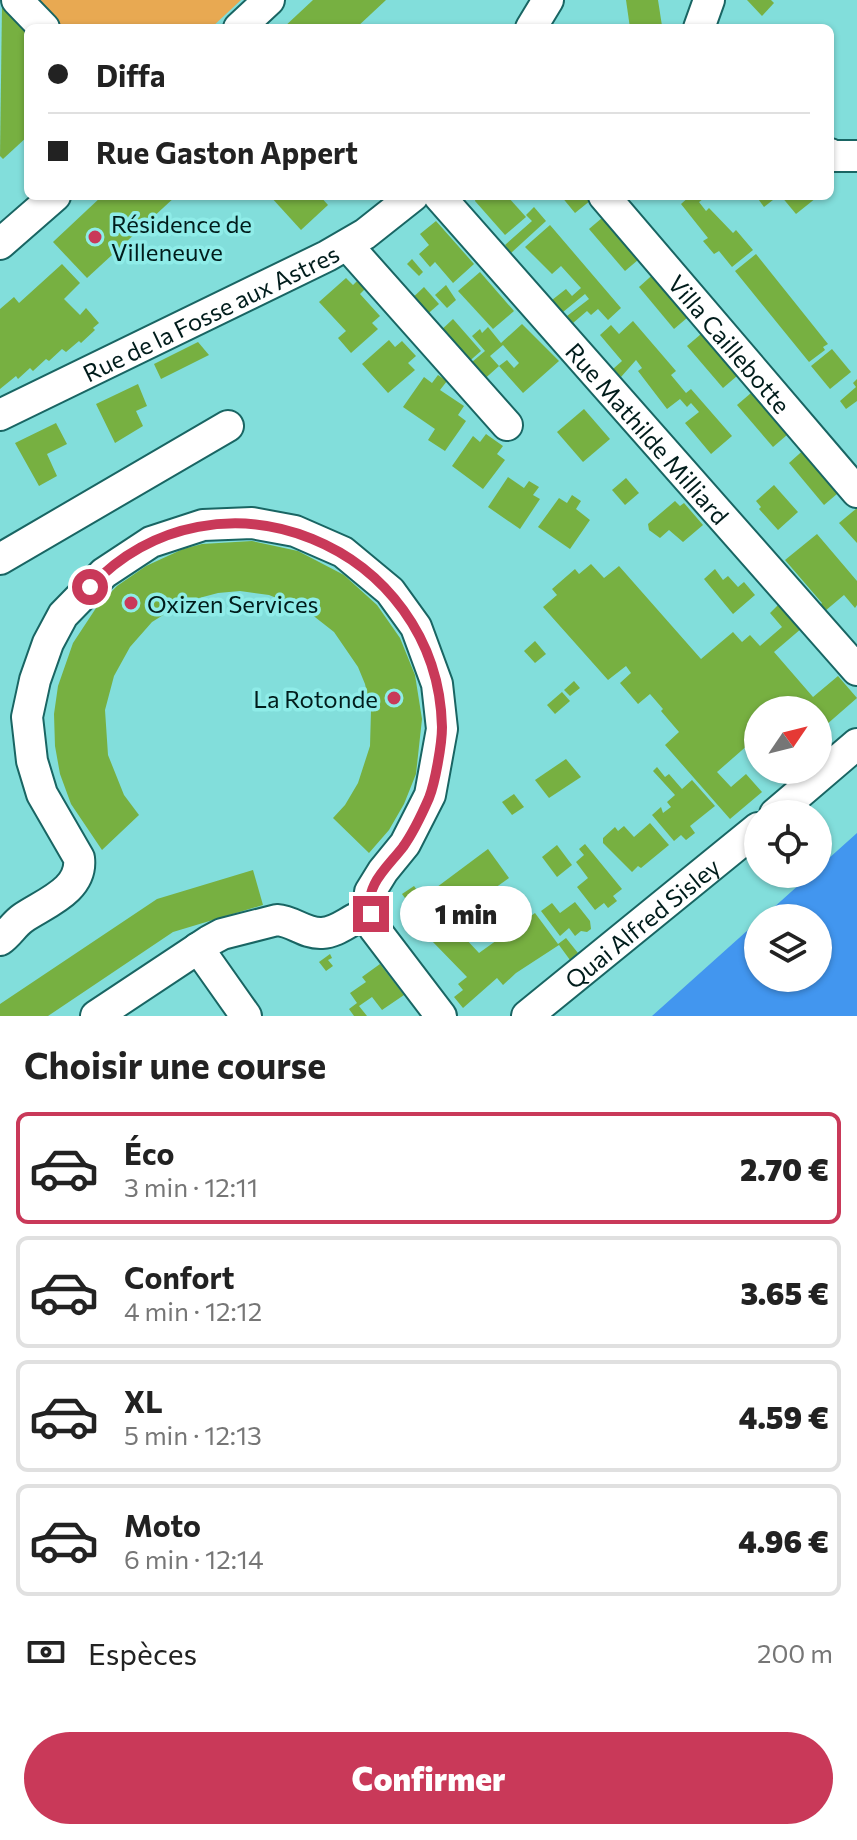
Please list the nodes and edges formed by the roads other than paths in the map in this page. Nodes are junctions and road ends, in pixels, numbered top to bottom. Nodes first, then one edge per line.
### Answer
1 (17, 0) edge
2 (269, 0) edge
3 (548, 0) edge
4 (709, 0) edge
5 (40, 24) edge
6 (243, 24) edge
7 (533, 24) edge
8 (700, 24) edge
9 (834, 156) edge
10 (857, 156) edge
11 (50, 200) edge
12 (408, 200) edge
13 (443, 200) edge
14 (607, 200) edge
15 (622, 200) edge
16 (0, 244) edge
17 (347, 245) junction
18 (0, 415) edge
19 (507, 425) dead end
20 (228, 426) dead end
21 (857, 472) edge
22 (857, 492) edge
23 (0, 559) edge
24 (857, 670) edge
25 (857, 744) edge
26 (791, 800) edge
27 (744, 839) edge
28 (371, 914) junction
29 (0, 940) edge
30 (198, 948) junction
31 (96, 1016) edge
32 (246, 1016) edge
33 (441, 1016) edge
34 (527, 1016) edge

1 - 5 street
2 - 6 street
3 - 7 street
4 - 8 street
9 - 10 street
11 - 16 street
12 - 17 street, Rue de la Fosse aux Astres
13 - 24 street, Rue Mathilde Milliard
14 - 22 street, Villa Caillebotte
15 - 21 street
17 - 18 street, Rue de la Fosse aux Astres
17 - 19 street
20 - 23 street
25 - 26 street
27 - 34 street, Quai Alfred Sisley
28 - 29 street
28 - 30 street
28 - 33 street
30 - 31 street
30 - 32 street

